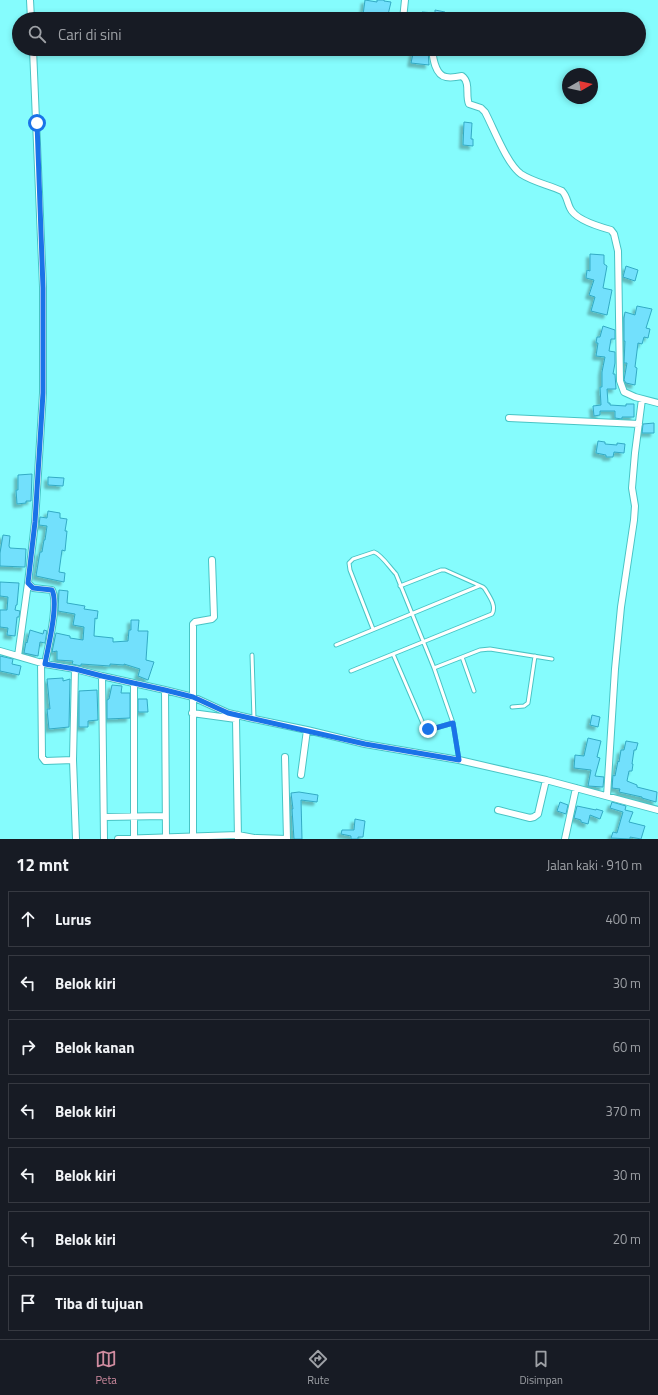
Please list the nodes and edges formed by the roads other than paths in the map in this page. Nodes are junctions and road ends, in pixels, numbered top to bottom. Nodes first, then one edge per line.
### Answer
1 (30, 0) edge
2 (405, 0) edge
3 (31, 12) edge
4 (404, 12) edge
5 (33, 56) edge
6 (434, 56) edge
7 (642, 399) junction
8 (658, 403) edge
9 (509, 418) dead end
10 (639, 424) junction
11 (212, 560) dead end
12 (28, 583) junction
13 (400, 586) junction
14 (480, 586) junction
15 (412, 613) junction
16 (373, 629) junction
17 (423, 642) junction
18 (336, 645) dead end
19 (0, 650) edge
20 (393, 654) junction
21 (252, 655) dead end
22 (18, 656) junction
23 (535, 656) junction
24 (462, 657) junction
25 (552, 659) dead end
26 (43, 663) junction
27 (434, 668) junction
28 (75, 669) junction
29 (351, 671) dead end
30 (102, 676) junction
31 (134, 683) junction
32 (165, 690) junction
33 (474, 691) dead end
34 (193, 697) junction
35 (512, 707) dead end
36 (192, 713) junction
37 (237, 717) junction
38 (254, 719) junction
39 (453, 723) junction
40 (307, 730) junction
41 (285, 757) dead end
42 (73, 760) junction
43 (459, 760) junction
44 (301, 775) dead end
45 (546, 780) junction
46 (576, 788) junction
47 (607, 796) junction
48 (498, 810) dead end
49 (658, 810) edge
50 (134, 816) junction
51 (165, 816) junction
52 (104, 817) junction
53 (193, 837) junction
54 (238, 837) edge
55 (134, 838) junction
56 (166, 838) junction
57 (76, 839) edge
58 (104, 839) edge
59 (118, 839) edge
60 (258, 839) edge
61 (287, 839) edge
62 (565, 839) edge

1 - 3 street
2 - 4 street
5 - 12 street
6 - 7 street
7 - 8 street
7 - 10 street
9 - 10 street
10 - 47 street
11 - 34 street
12 - 22 street
12 - 26 street
13 - 14 lane
13 - 15 lane
13 - 16 lane
14 - 15 lane
14 - 17 lane
15 - 16 lane
15 - 17 lane
16 - 18 lane
17 - 20 lane
17 - 27 lane
19 - 22 street
20 - 29 lane
20 - 39 lane
21 - 38 lane
22 - 26 street
23 - 24 lane
23 - 25 lane
23 - 35 lane
24 - 27 lane
24 - 33 lane
26 - 28 street
26 - 42 street
27 - 39 lane
28 - 30 street
28 - 42 street
30 - 31 street
30 - 52 street
31 - 32 street
31 - 50 street
32 - 34 street
32 - 51 street
34 - 36 street
34 - 37 street
36 - 37 street
36 - 53 street
37 - 38 street
37 - 54 street
38 - 40 street
39 - 43 lane
40 - 43 street
40 - 44 street
41 - 61 street
42 - 57 street
43 - 45 street
45 - 46 street
45 - 48 street
46 - 47 street
46 - 62 street
47 - 49 street
50 - 51 street
50 - 52 street
50 - 55 street
51 - 56 street
52 - 58 street
53 - 54 street
53 - 56 street
54 - 60 street
55 - 56 street
55 - 59 street
60 - 61 street

